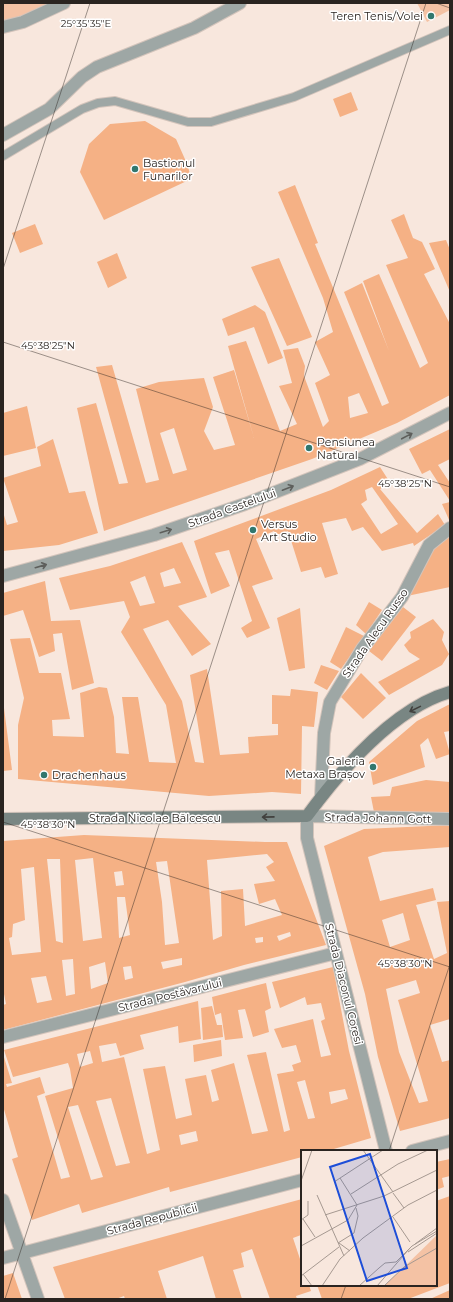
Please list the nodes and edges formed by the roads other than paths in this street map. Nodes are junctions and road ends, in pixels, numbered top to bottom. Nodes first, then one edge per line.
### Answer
1 (64, 3) edge
2 (240, 3) edge
3 (3, 27) edge
4 (450, 30) edge
5 (3, 135) edge
6 (3, 156) edge
7 (450, 413) edge
8 (450, 528) edge
9 (3, 576) edge
10 (450, 692) edge
11 (321, 797) junction
12 (307, 816) junction
13 (3, 819) edge
14 (450, 819) edge
15 (336, 953) junction
16 (3, 1037) edge
17 (450, 1141) edge
18 (386, 1150) edge
19 (416, 1150) edge
20 (301, 1180) edge
21 (3, 1200) edge
22 (21, 1253) junction
23 (3, 1258) edge
24 (38, 1299) edge

1 - 3 street
2 - 5 street
4 - 6 lane
9 -> 7 street, Strada Castelului
8 - 11 street, Strada Alecu Russo
10 -> 11 street
11 - 12 street
12 -> 13 street, Strada Nicolae Bălcescu
12 - 14 street, Strada Johann Gott
12 - 15 street, Strada Diaconul Coresi
15 - 16 street, Strada Postăvarului
15 - 18 street, Strada Diaconul Coresi
17 - 19 street
20 - 22 street, Strada Republicii
21 - 22 street
22 - 23 street, Strada Republicii
22 - 24 street

